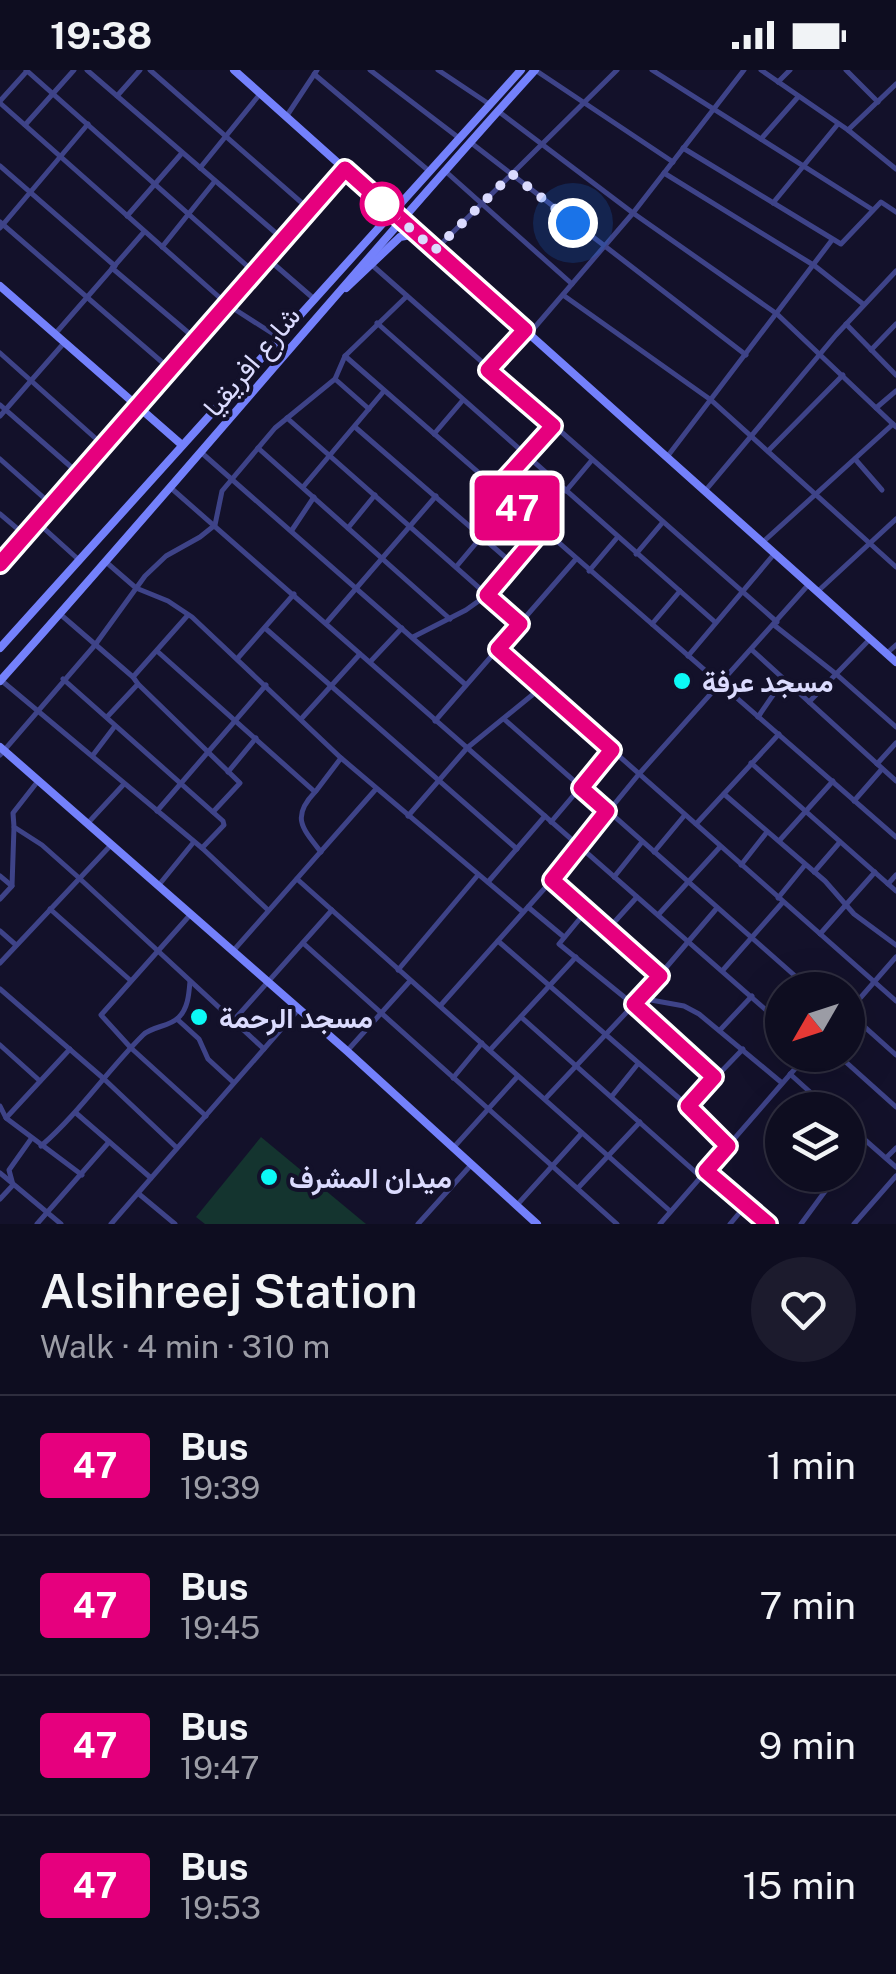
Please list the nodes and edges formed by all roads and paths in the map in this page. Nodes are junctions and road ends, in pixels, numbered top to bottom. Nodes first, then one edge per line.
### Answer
1 (27, 70) edge
2 (74, 70) edge
3 (87, 70) edge
4 (140, 70) edge
5 (150, 70) edge
6 (234, 70) edge
7 (370, 70) edge
8 (438, 70) edge
9 (535, 70) edge
10 (617, 70) edge
11 (652, 70) edge
12 (744, 70) edge
13 (761, 70) edge
14 (790, 70) edge
15 (846, 70) edge
16 (316, 72) edge
17 (515, 72) edge
18 (245, 74) edge
19 (778, 82) junction
20 (896, 84) edge
21 (53, 93) junction
22 (260, 94) junction
23 (118, 96) junction
24 (798, 97) junction
25 (0, 102) edge
26 (585, 102) junction
27 (878, 102) junction
28 (490, 104) junction
29 (714, 110) junction
30 (498, 111) junction
31 (286, 117) junction
32 (88, 124) junction
33 (838, 124) junction
34 (25, 125) junction
35 (848, 130) junction
36 (226, 136) junction
37 (459, 138) junction
38 (761, 138) junction
39 (470, 142) junction
40 (542, 144) junction
41 (684, 148) junction
42 (182, 153) junction
43 (60, 156) junction
44 (673, 162) junction
45 (803, 165) junction
46 (0, 166) edge
47 (200, 168) junction
48 (345, 169) junction
49 (896, 169) edge
50 (444, 170) junction
51 (429, 171) junction
52 (664, 173) junction
53 (512, 174) junction
54 (216, 182) junction
55 (156, 184) junction
56 (30, 192) junction
57 (773, 203) junction
58 (480, 204) junction
59 (310, 210) junction
60 (873, 210) junction
61 (391, 212) junction
62 (896, 212) edge
63 (633, 213) junction
64 (190, 214) junction
65 (127, 216) junction
66 (399, 220) junction
67 (1, 225) edge
68 (144, 232) junction
69 (416, 234) junction
70 (284, 240) junction
71 (832, 240) junction
72 (162, 247) junction
73 (604, 247) junction
74 (435, 250) junction
75 (268, 259) junction
76 (372, 265) junction
77 (815, 266) junction
78 (113, 267) junction
79 (896, 271) edge
80 (255, 272) junction
81 (572, 284) junction
82 (0, 286) edge
83 (338, 292) junction
84 (563, 295) junction
85 (407, 296) junction
86 (87, 297) junction
87 (313, 298) junction
88 (228, 304) junction
89 (863, 304) junction
90 (777, 314) junction
91 (377, 323) junction
92 (846, 324) junction
93 (896, 324) edge
94 (527, 332) junction
95 (55, 334) junction
96 (278, 337) junction
97 (196, 340) junction
98 (64, 342) junction
99 (871, 350) junction
100 (0, 353) edge
101 (821, 353) junction
102 (746, 355) junction
103 (345, 356) junction
104 (170, 369) junction
105 (488, 370) junction
106 (896, 374) edge
107 (842, 376) junction
108 (335, 379) junction
109 (31, 381) junction
110 (384, 391) junction
111 (896, 391) edge
112 (463, 400) junction
113 (711, 400) junction
114 (137, 406) junction
115 (3, 408) edge
116 (876, 408) junction
117 (369, 409) junction
118 (0, 416) edge
119 (287, 418) junction
120 (553, 426) junction
121 (895, 426) edge
122 (355, 427) junction
123 (434, 434) junction
124 (750, 436) junction
125 (103, 445) junction
126 (182, 445) junction
127 (258, 448) junction
128 (768, 451) junction
129 (203, 454) junction
130 (331, 456) junction
131 (526, 456) junction
132 (666, 458) junction
133 (0, 459) edge
134 (854, 459) junction
135 (592, 460) junction
136 (78, 473) junction
137 (233, 478) junction
138 (303, 487) junction
139 (171, 488) junction
140 (496, 489) junction
141 (882, 490) dead end
142 (566, 491) junction
143 (705, 491) junction
144 (815, 494) junction
145 (375, 496) junction
146 (436, 496) junction
147 (314, 497) junction
148 (52, 504) junction
149 (0, 514) edge
150 (896, 519) edge
151 (664, 522) junction
152 (38, 523) junction
153 (215, 525) junction
154 (410, 526) junction
155 (348, 528) junction
156 (292, 530) junction
157 (542, 530) junction
158 (26, 536) junction
159 (482, 536) junction
160 (617, 538) junction
161 (763, 542) junction
162 (869, 543) junction
163 (775, 553) junction
164 (636, 554) junction
165 (383, 558) junction
166 (576, 559) junction
167 (78, 561) junction
168 (106, 562) junction
169 (0, 564) edge
170 (513, 564) junction
171 (456, 567) junction
172 (896, 567) edge
173 (589, 571) junction
174 (93, 577) junction
175 (809, 584) junction
176 (357, 587) junction
177 (136, 588) junction
178 (742, 590) junction
179 (680, 591) junction
180 (817, 592) junction
181 (50, 593) junction
182 (294, 594) junction
183 (487, 595) junction
184 (62, 612) junction
185 (188, 614) junction
186 (450, 619) junction
187 (327, 622) junction
188 (716, 622) junction
189 (775, 623) junction
190 (520, 624) junction
191 (652, 624) junction
192 (265, 628) junction
193 (402, 628) junction
194 (413, 637) junction
195 (870, 640) junction
196 (95, 645) junction
197 (896, 645) edge
198 (0, 648) edge
199 (498, 649) junction
200 (752, 650) junction
201 (156, 651) junction
202 (360, 654) junction
203 (886, 654) junction
204 (688, 656) junction
205 (237, 659) junction
206 (370, 662) junction
207 (896, 662) edge
208 (836, 674) junction
209 (133, 677) junction
210 (63, 679) junction
211 (784, 679) junction
212 (0, 680) edge
213 (138, 684) junction
214 (266, 685) junction
215 (466, 685) junction
216 (720, 685) junction
217 (542, 686) junction
218 (331, 687) junction
219 (809, 702) junction
220 (37, 712) junction
221 (107, 717) junction
222 (758, 717) junction
223 (302, 718) junction
224 (504, 719) junction
225 (234, 720) junction
226 (434, 721) junction
227 (115, 726) junction
228 (896, 727) edge
229 (779, 734) junction
230 (256, 738) junction
231 (896, 743) edge
232 (467, 748) junction
233 (612, 750) junction
234 (1, 751) edge
235 (208, 754) junction
236 (93, 755) junction
237 (342, 758) junction
238 (752, 764) junction
239 (879, 766) junction
240 (228, 772) junction
241 (639, 774) junction
242 (438, 780) junction
243 (38, 781) junction
244 (833, 781) junction
245 (896, 781) edge
246 (124, 784) junction
247 (182, 784) junction
248 (377, 788) junction
249 (581, 788) junction
250 (315, 792) junction
251 (724, 794) junction
252 (854, 801) junction
253 (157, 811) junction
254 (607, 811) junction
255 (213, 812) junction
256 (806, 812) junction
257 (685, 815) junction
258 (408, 816) junction
259 (544, 816) junction
260 (552, 822) junction
261 (87, 824) junction
262 (696, 824) junction
263 (14, 827) junction
264 (768, 832) junction
265 (896, 838) edge
266 (779, 841) junction
267 (193, 842) junction
268 (642, 842) junction
269 (840, 842) junction
270 (111, 844) junction
271 (578, 846) junction
272 (720, 846) junction
273 (202, 848) junction
274 (517, 849) junction
275 (321, 852) junction
276 (654, 852) junction
277 (740, 865) junction
278 (805, 865) junction
279 (814, 872) junction
280 (874, 872) junction
281 (478, 875) junction
282 (896, 875) edge
283 (0, 876) edge
284 (78, 877) junction
285 (614, 877) junction
286 (297, 879) junction
287 (552, 880) junction
288 (488, 882) junction
289 (688, 882) junction
290 (888, 884) junction
291 (12, 886) junction
292 (158, 886) junction
293 (896, 891) edge
294 (638, 897) junction
295 (0, 899) edge
296 (781, 900) junction
297 (845, 906) junction
298 (718, 908) junction
299 (50, 909) junction
300 (268, 910) junction
301 (332, 910) junction
302 (526, 910) junction
303 (586, 910) junction
304 (190, 915) junction
305 (658, 915) junction
306 (608, 930) junction
307 (0, 931) edge
308 (820, 934) junction
309 (564, 937) junction
310 (753, 938) junction
311 (498, 941) junction
312 (690, 942) junction
313 (302, 943) junction
314 (896, 945) edge
315 (16, 946) junction
316 (158, 951) junction
317 (233, 951) junction
318 (896, 956) edge
319 (576, 957) junction
320 (0, 963) edge
321 (398, 970) junction
322 (723, 970) junction
323 (791, 972) edge
324 (660, 976) junction
325 (130, 980) junction
326 (410, 980) junction
327 (190, 981) junction
328 (267, 982) junction
329 (873, 982) junction
330 (549, 986) junction
331 (0, 989) edge
332 (865, 992) edge
333 (752, 996) junction
334 (640, 998) junction
335 (896, 1001) edge
336 (634, 1004) junction
337 (440, 1006) junction
338 (765, 1008) edge
339 (298, 1010) junction
340 (381, 1014) junction
341 (520, 1017) junction
342 (177, 1019) junction
343 (233, 1020) junction
344 (865, 1027) edge
345 (720, 1029) junction
346 (606, 1036) junction
347 (482, 1043) junction
348 (0, 1046) edge
349 (131, 1048) junction
350 (70, 1049) junction
351 (264, 1049) junction
352 (743, 1049) junction
353 (490, 1050) junction
354 (347, 1051) junction
355 (896, 1055) edge
356 (577, 1065) junction
357 (638, 1065) junction
358 (857, 1072) edge
359 (790, 1074) joint
360 (518, 1076) junction
361 (714, 1077) junction
362 (103, 1078) junction
363 (453, 1078) junction
364 (40, 1081) junction
365 (233, 1082) junction
366 (782, 1083) junction
367 (810, 1092) edge
368 (612, 1096) junction
369 (545, 1099) junction
370 (0, 1106) edge
371 (688, 1106) junction
372 (896, 1107) edge
373 (487, 1108) junction
374 (76, 1113) junction
375 (206, 1116) junction
376 (6, 1118) junction
377 (640, 1122) junction
378 (582, 1133) junction
379 (31, 1138) junction
380 (865, 1141) edge
381 (109, 1142) junction
382 (41, 1146) junction
383 (728, 1146) junction
384 (177, 1148) junction
385 (896, 1148) edge
386 (452, 1149) junction
387 (608, 1156) junction
388 (886, 1158) junction
389 (471, 1165) junction
390 (554, 1166) junction
391 (896, 1167) edge
392 (0, 1173) edge
393 (704, 1174) junction
394 (82, 1175) junction
395 (896, 1176) edge
396 (151, 1178) junction
397 (13, 1185) junction
398 (578, 1188) junction
399 (824, 1192) edge
400 (139, 1193) junction
401 (0, 1198) edge
402 (516, 1205) junction
403 (746, 1205) junction
404 (47, 1212) junction
405 (670, 1212) junction
406 (807, 1216) junction
407 (37, 1224) edge
408 (61, 1224) edge
409 (112, 1224) edge
410 (175, 1224) edge
411 (418, 1224) edge
412 (536, 1224) edge
413 (618, 1224) edge
414 (660, 1224) edge
415 (730, 1224) edge
416 (768, 1224) edge
417 (800, 1224) edge
418 (816, 1224) edge
419 (854, 1224) edge

1 - 21 street
1 - 25 street
2 - 21 street
3 - 23 street
4 - 23 street
5 - 36 street
6 - 18 street
7 - 37 street
8 - 28 street
9 - 26 street
9 - 30 street, شارع افريقيا
10 - 26 street
11 - 29 street
12 - 29 street
13 - 19 street
14 - 19 street
15 - 27 street
16 - 31 street
16 - 51 street
17 - 28 street, شارع افريقيا
18 - 22 street
19 - 24 street
20 - 27 street
21 - 32 street
21 - 34 street
22 - 31 street
22 - 36 street
23 - 42 street
24 - 33 street
24 - 38 street
25 - 34 street
26 - 40 street
26 - 44 street
27 - 35 street
28 - 37 street, شارع افريقيا
29 - 38 street
29 - 41 street
30 - 39 street, شارع افريقيا
30 - 40 street
31 - 48 street
32 - 43 street
32 - 55 street
33 - 35 street
33 - 45 street
34 - 43 street
35 - 49 street
36 - 47 street
36 - 59 street
37 - 51 street, شارع افريقيا
38 - 45 street
39 - 50 street, شارع افريقيا
39 - 53 street
40 - 53 street
40 - 63 street
41 - 44 street
41 - 57 street
42 - 47 street
42 - 55 street
43 - 56 street
43 - 65 street
44 - 52 street
45 - 57 street
45 - 60 street
46 - 56 street
47 - 54 street
48 - 59 street
48 - 61 street
50 - 58 street
50 - 66 street, شارع افريقيا
51 - 61 street, شارع افريقيا
52 - 63 street
52 - 77 street
53 - 58 street
53 - 73 street
54 - 64 street
54 - 70 street
55 - 64 street
55 - 65 street
56 - 67 street
56 - 78 street
57 - 71 street
58 - 74 street
58 - 81 street
59 - 70 street
60 - 62 street
60 - 71 street
61 - 66 street
61 - 87 street, شارع افريقيا
63 - 73 street
63 - 90 street
64 - 72 street
64 - 80 street
65 - 68 street
66 - 69 street
66 - 83 street, شارع افريقيا
67 - 86 street
68 - 72 street
68 - 78 street
69 - 74 street
69 - 76 street
70 - 75 street
71 - 77 street
72 - 88 street
73 - 81 street
73 - 102 street
74 - 94 street
75 - 80 street
75 - 87 street
76 - 83 street
76 - 85 street
77 - 89 street
77 - 90 street
78 - 86 street
78 - 97 street
79 - 89 street
80 - 88 street
81 - 84 street
82 - 95 street
83 - 129 street, شارع افريقيا
84 - 94 street
84 - 113 street
85 - 91 street
85 - 105 street
86 - 95 street
86 - 104 street
87 - 96 street, شارع افريقيا
88 - 96 street
88 - 97 street
89 - 92 street
90 - 101 street
90 - 102 street
91 - 103 street
91 - 112 street
92 - 99 street
92 - 101 street
93 - 99 street
94 - 105 street
94 - 132 street
95 - 98 street
96 - 126 street, شارع افريقيا
97 - 104 street
98 - 109 street
98 - 114 street
99 - 106 street
100 - 109 street
101 - 107 street
101 - 124 street
102 - 113 street
103 - 108 street
103 - 110 street
104 - 114 street
105 - 120 street
107 - 116 street
107 - 128 street
108 - 117 street
108 - 119 street
109 - 115 street
109 - 125 street
110 - 117 street
110 - 123 street
111 - 116 street
112 - 123 street
112 - 131 street
113 - 124 street
113 - 132 street
114 - 125 street
114 - 126 street
115 - 118 street
115 - 136 street
116 - 121 street
117 - 122 street
119 - 127 street
119 - 130 street
120 - 131 street
120 - 135 street
121 - 134 street
122 - 130 street
122 - 146 street
123 - 140 street
124 - 128 street
124 - 143 street
125 - 136 street
126 - 167 street, شارع افريقيا
127 - 137 street
127 - 138 street
128 - 144 street
129 - 137 street
129 - 139 street, شارع افريقيا
130 - 138 street
130 - 145 street
131 - 140 street
131 - 142 street
132 - 143 street
133 - 148 street
134 - 141 street
134 - 144 street
135 - 142 street
135 - 151 street
136 - 148 street
137 - 153 street
137 - 156 street
138 - 147 street
139 - 153 street
139 - 168 street, شارع افريقيا
140 - 157 street
142 - 160 street
143 - 161 street
144 - 161 street
144 - 162 street
145 - 154 street
145 - 155 street
146 - 154 street
146 - 159 street
147 - 155 street
147 - 156 street
148 - 152 street
149 - 158 street
150 - 162 street
151 - 164 street
151 - 178 street
152 - 158 street
152 - 167 street
153 - 177 street
153 - 182 street
154 - 165 street
154 - 171 street
155 - 165 street
156 - 176 street
157 - 166 street
157 - 170 street
158 - 169 street
159 - 170 street
159 - 171 street
160 - 164 street
160 - 173 street
161 - 163 street
162 - 172 street
162 - 180 street
163 - 175 street
163 - 178 street
164 - 179 street
165 - 176 street
165 - 186 street
166 - 173 street
166 - 190 street
167 - 174 street
167 - 181 street, شارع افريقيا
168 - 174 street, شارع افريقيا
168 - 177 street
170 - 183 street
171 - 183 street
173 - 191 street
174 - 184 street, شارع افريقيا
175 - 180 street
175 - 189 street
176 - 187 street
176 - 193 street
177 - 185 street
177 - 196 street
178 - 188 street
178 - 189 street
179 - 188 street
179 - 191 street
180 - 195 street
181 - 184 street
181 - 198 street, شارع افريقيا
182 - 187 street
182 - 192 street
183 - 186 street
183 - 190 street
184 - 196 street
184 - 212 street, شارع افريقيا
185 - 201 street
185 - 205 street
186 - 194 street
187 - 202 street
188 - 204 street
189 - 200 street
189 - 208 street
190 - 199 street
191 - 204 street
192 - 205 street
192 - 218 street
193 - 194 street
193 - 206 street
194 - 215 street
195 - 203 street
195 - 208 street
196 - 209 street
196 - 210 street
197 - 203 street
199 - 215 street
199 - 217 street
200 - 211 street
200 - 216 street
201 - 209 street
201 - 225 street
202 - 206 street
202 - 218 street
203 - 207 street
204 - 216 street
205 - 214 street
206 - 226 street
208 - 219 street
208 - 228 street
209 - 213 street
210 - 220 street
210 - 221 street
211 - 219 street
211 - 222 street
212 - 220 street
213 - 221 street
213 - 235 street
214 - 223 street
214 - 225 street
215 - 226 street
216 - 222 street
216 - 241 street
217 - 224 street
217 - 233 street
218 - 223 street
218 - 242 street
219 - 239 street
220 - 234 street
220 - 236 street
221 - 227 street
222 - 229 street
223 - 237 street
224 - 232 street
224 - 249 street
225 - 230 street
225 - 235 street
226 - 232 street
227 - 236 street
227 - 247 street
229 - 238 street
229 - 244 street
230 - 240 street
230 - 250 street
231 - 239 street
232 - 242 street
232 - 259 street
233 - 241 street
233 - 249 street
234 - 243 street
235 - 240 street
235 - 247 street
236 - 246 street
237 - 248 street
237 - 250 street
238 - 251 street
238 - 256 street
239 - 245 street
239 - 252 street
240 - 255 street
241 - 254 street
241 - 257 street
242 - 258 street
242 - 274 street
243 - 261 street
243 - 263 street
244 - 252 street
244 - 256 street
246 - 253 street
246 - 261 street
247 - 253 street
247 - 255 street
248 - 258 street
248 - 275 street
249 - 254 street
249 - 260 street
250 - 275 street
251 - 262 street
251 - 264 street
252 - 265 street
253 - 267 street
254 - 268 street
254 - 271 street
255 - 273 street
256 - 266 street
256 - 269 street
257 - 262 street
257 - 276 street
258 - 281 street
259 - 260 street
259 - 274 street
260 - 271 street
261 - 270 street
262 - 272 street
263 - 284 street
263 - 291 street
264 - 266 street
264 - 277 street
266 - 278 street
267 - 273 street
267 - 292 street
268 - 276 street
268 - 285 street
269 - 279 street
269 - 280 street
270 - 284 street
270 - 292 street
271 - 285 street
271 - 287 street
272 - 277 street
272 - 289 street
273 - 300 street
274 - 288 street
275 - 286 street
276 - 289 street
277 - 296 street
278 - 279 street
278 - 296 street
279 - 297 street
280 - 290 street
280 - 297 street
281 - 288 street
281 - 321 street
282 - 290 street
283 - 291 street
284 - 299 street
284 - 316 street
285 - 294 street
286 - 300 street
286 - 301 street
287 - 302 street
287 - 303 street
288 - 302 street
289 - 298 street
289 - 305 street
290 - 293 street
291 - 295 street
292 - 304 street
294 - 305 street
294 - 306 street
296 - 308 street
296 - 310 street
297 - 308 street
297 - 314 street
298 - 310 street
298 - 312 street
299 - 315 street
299 - 325 street
300 - 317 street
301 - 313 street
301 - 321 street
302 - 309 street
302 - 311 street
303 - 306 street
303 - 309 street
304 - 316 street
304 - 317 street
305 - 312 street
306 - 324 street
307 - 315 street
308 - 329 street
309 - 319 street
310 - 322 street
310 - 323 street
311 - 330 street
311 - 337 street
312 - 322 street
312 - 324 street
313 - 328 street
313 - 340 street
315 - 320 street
316 - 325 street
316 - 327 street
317 - 328 street
318 - 329 street
319 - 330 street
319 - 336 street
321 - 326 street
322 - 333 street
324 - 334 street
325 - 349 street
326 - 337 street
326 - 340 street
327 - 342 street
327 - 343 street
328 - 339 street
328 - 343 street
329 - 332 street
329 - 335 street
330 - 341 street
330 - 346 street
331 - 350 street
333 - 338 street
333 - 345 street
334 - 336 street
334 - 345 street
336 - 346 street
336 - 361 street
337 - 347 street
339 - 351 street
339 - 354 street
340 - 354 street
340 - 363 street
341 - 353 street
341 - 356 street
342 - 349 street
342 - 365 street
343 - 351 street
344 - 355 street
345 - 352 street
346 - 356 street
346 - 357 street
347 - 353 street
347 - 363 street
348 - 364 street
349 - 362 street
349 - 375 street
350 - 362 street
350 - 364 street
351 - 365 street
352 - 361 street
352 - 366 street
353 - 360 street
354 - 386 street
356 - 368 street
356 - 369 street
357 - 368 street
357 - 371 street
358 - 372 street
359 - 366 street
359 - 367 street
360 - 369 street
360 - 373 street
361 - 371 street
362 - 374 street
362 - 384 street
363 - 373 street
364 - 376 street
365 - 375 street
366 - 383 street
368 - 377 street
369 - 378 street
370 - 376 street
371 - 383 street
373 - 386 street
373 - 390 street
374 - 381 street
374 - 382 street
375 - 384 street
376 - 379 street
377 - 387 street
377 - 393 street
378 - 387 street
378 - 390 street
379 - 382 street
379 - 397 street
380 - 388 street
381 - 394 street
381 - 396 street
382 - 394 street
383 - 393 street
384 - 396 street
385 - 388 street
386 - 389 street
387 - 398 street
387 - 405 street
388 - 391 street
389 - 402 street
389 - 411 street
390 - 398 street
390 - 402 street
392 - 397 street
393 - 403 street
393 - 405 street
394 - 404 street
395 - 419 street
396 - 400 street
397 - 401 street
397 - 404 street
398 - 413 street
399 - 406 street
400 - 409 street
400 - 410 street
402 - 412 street
403 - 415 street
403 - 416 street
404 - 407 street
404 - 408 street
405 - 414 street
406 - 417 street
406 - 418 street

